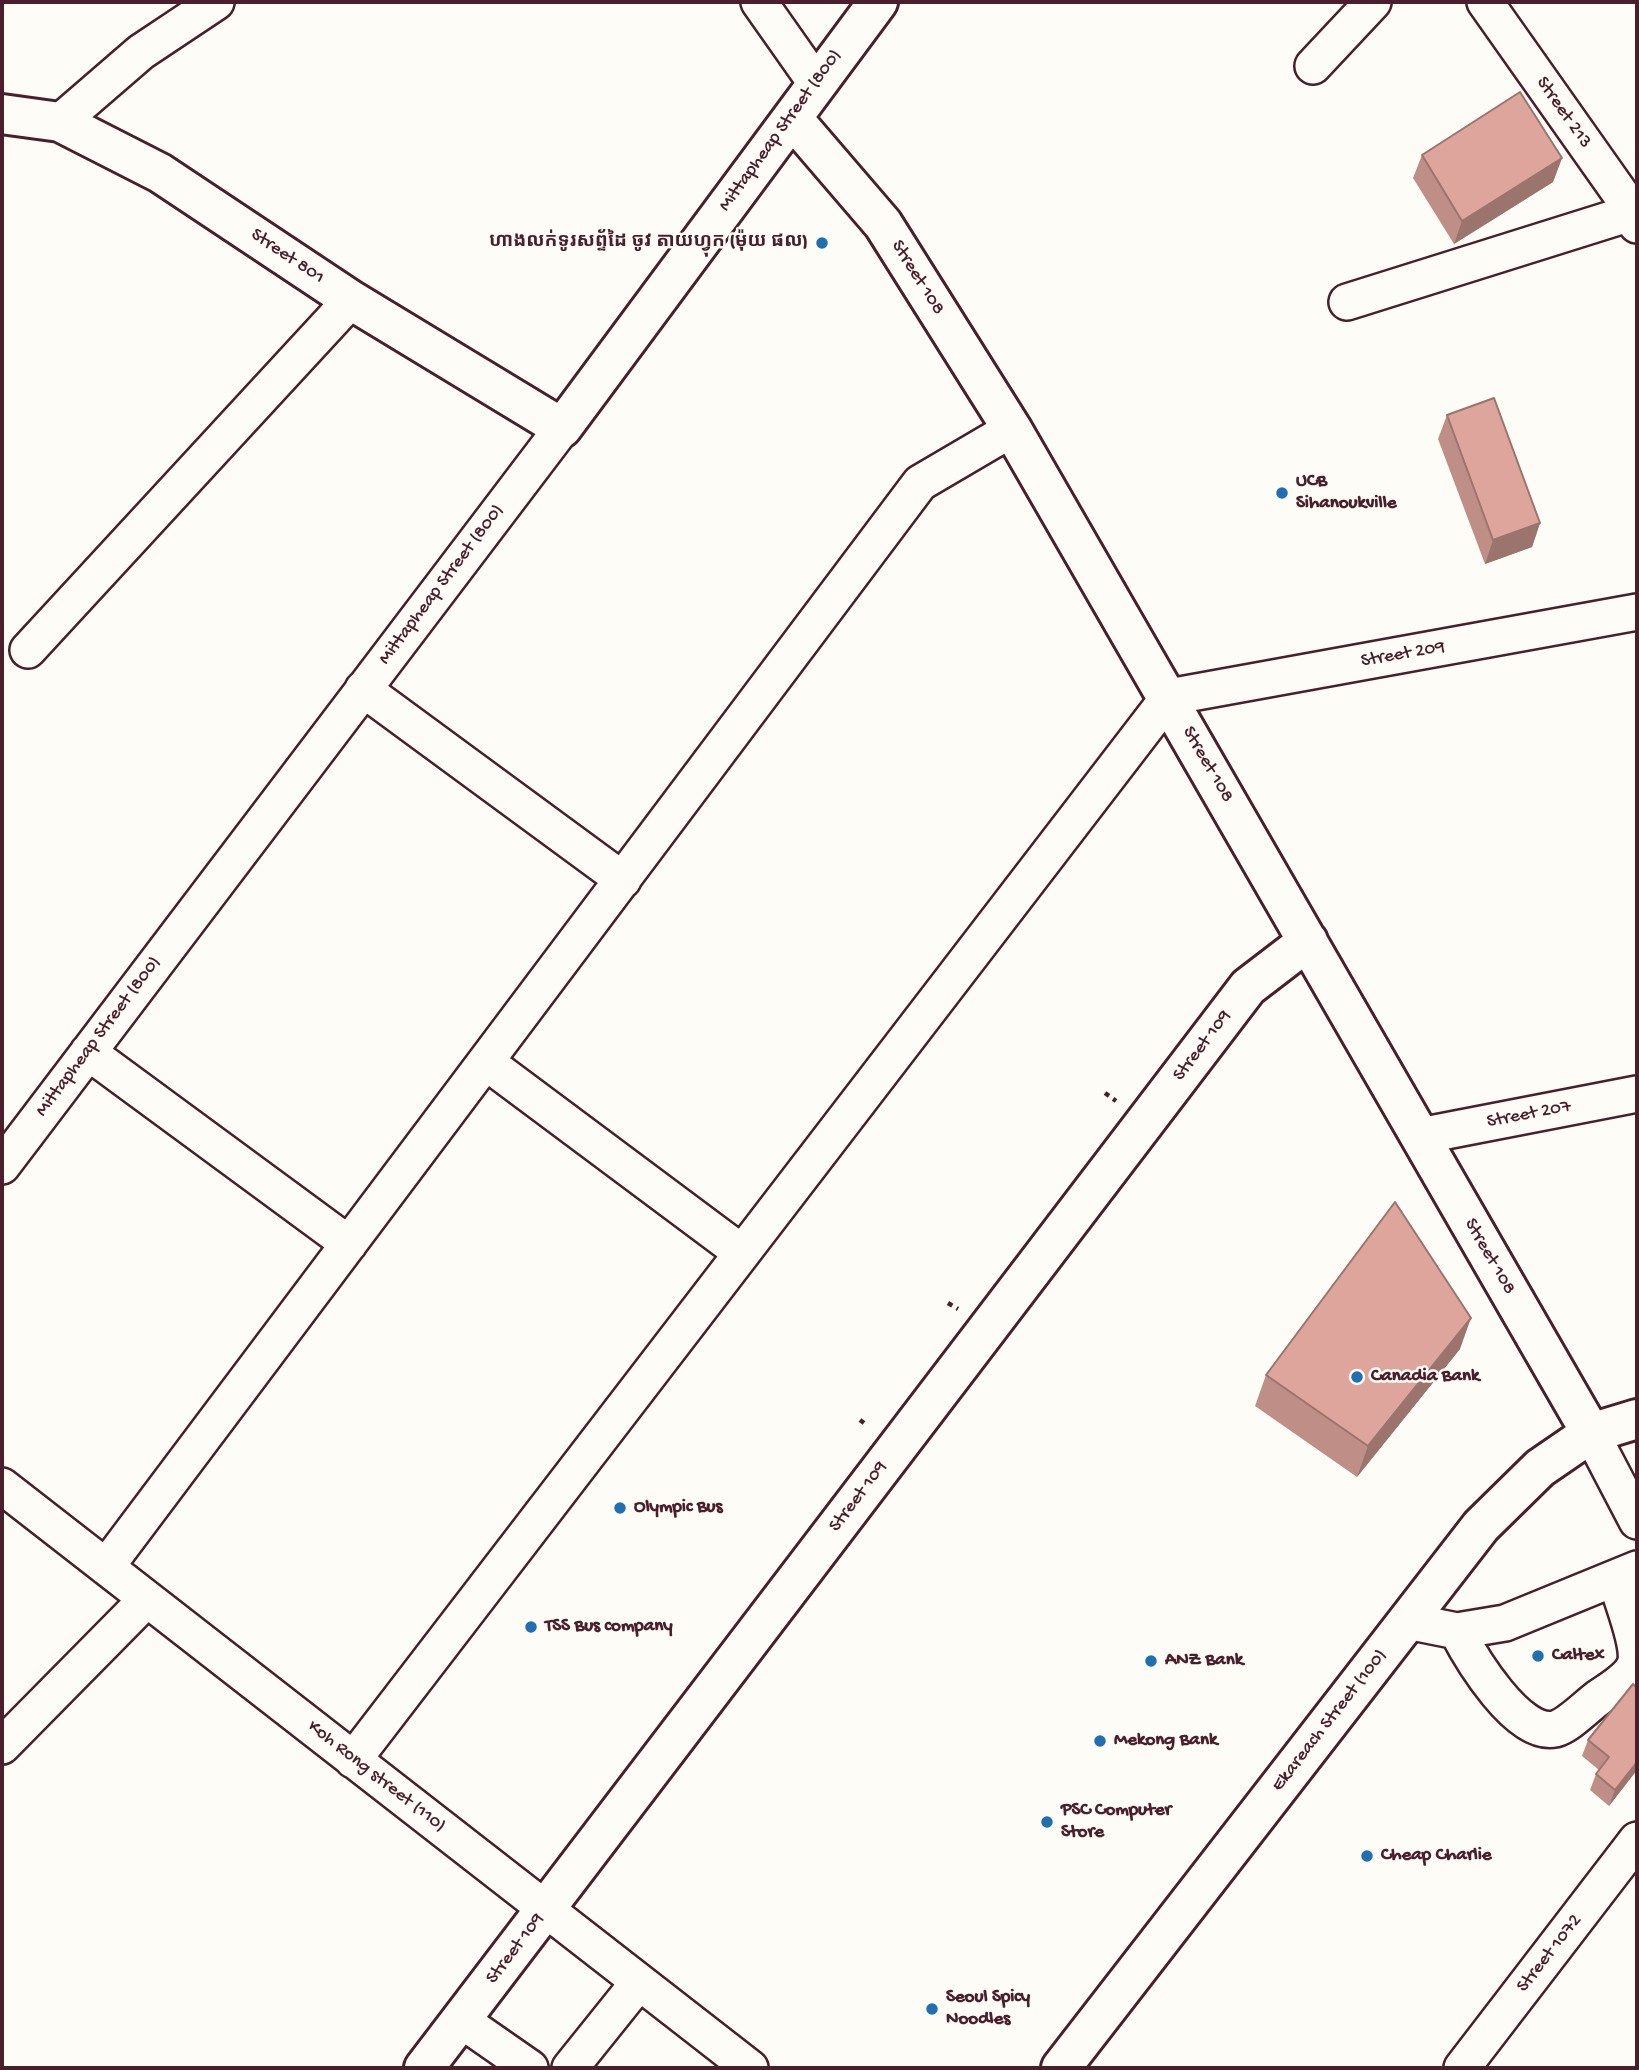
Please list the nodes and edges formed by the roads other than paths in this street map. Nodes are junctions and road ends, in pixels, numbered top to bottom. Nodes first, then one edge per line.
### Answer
1 (216, 2) edge
2 (759, 2) edge
3 (878, 2) edge
4 (1373, 2) edge
5 (1485, 2) edge
6 (1313, 66) dead end
7 (816, 83) junction
8 (2, 114) edge
9 (792, 118) junction
10 (60, 122) junction
11 (1636, 216) edge
12 (351, 300) junction
13 (1348, 302) dead end
14 (562, 428) junction
15 (1012, 429) junction
16 (1637, 612) edge
17 (28, 650) dead end
18 (363, 689) junction
19 (1169, 697) junction
20 (623, 880) junction
21 (1308, 941) junction
22 (88, 1052) junction
23 (486, 1062) junction
24 (1637, 1094) edge
25 (1420, 1136) junction
26 (2, 1166) edge
27 (349, 1244) junction
28 (742, 1253) junction
29 (1637, 1419) edge
30 (1591, 1433) junction
31 (2, 1486) edge
32 (1637, 1521) edge
33 (106, 1567) junction
34 (1627, 1574) edge
35 (147, 1599) junction
36 (1407, 1621) junction
37 (1457, 1631) junction
38 (2, 1746) edge
39 (353, 1760) junction
40 (1637, 1840) edge
41 (545, 1909) junction
42 (639, 1982) junction
43 (461, 2020) junction
44 (424, 2068) edge
45 (530, 2068) edge
46 (570, 2068) edge
47 (750, 2068) edge
48 (1061, 2068) edge
49 (1462, 2068) edge

1 - 10 street
2 - 7 street
3 - 7 main road, Mittapheap Street (800)
4 - 6 street
5 - 11 street, Street 213
7 - 9 main road, Mittapheap Street (800)
8 - 10 main road, Street 801
9 - 14 main road, Mittapheap Street (800)
9 - 15 main road, Street 108
10 - 12 main road, Street 801
11 - 13 street
12 - 14 main road, Street 801
12 - 17 street
14 - 18 street, Mittapheap Street (800)
15 - 19 main road, Street 108
15 - 20 street
16 - 19 street, Street 209
18 - 20 street
18 - 22 street, Mittapheap Street (800)
19 - 21 main road, Street 108
19 - 28 street
20 - 23 street
21 - 25 main road, Street 108
21 - 41 main road, Street 109
22 - 26 street, Mittapheap Street (800)
22 - 27 street
23 - 27 street
23 - 28 street
24 - 25 street, Street 207
25 - 30 main road, Street 108
27 - 33 street
28 - 39 street
29 - 30 main road, Ekareach Street (100)
30 - 32 street
30 - 36 main road, Ekareach Street (100)
31 - 33 street, Koh Rong street (110)
33 - 35 street, Koh Rong street (110)
34 - 37 street
34 - 37 street
35 - 38 street
35 - 39 street, Koh Rong street (110)
36 - 37 street
36 - 48 main road, Ekareach Street (100)
39 - 41 street, Koh Rong street (110)
40 - 49 street, Street 1072
41 - 42 street, Koh Rong street (110)
41 - 43 main road, Street 109
42 - 46 street
42 - 47 street, Koh Rong street (110)
43 - 44 main road, Street 109
43 - 45 street

